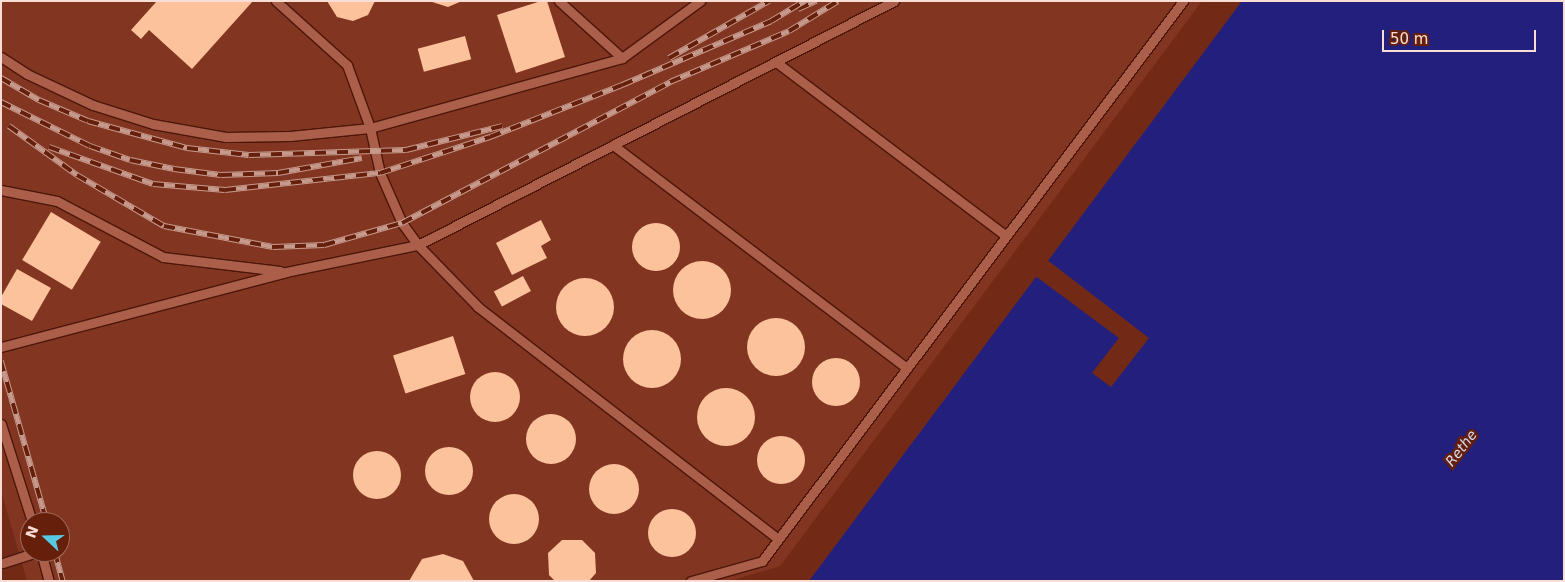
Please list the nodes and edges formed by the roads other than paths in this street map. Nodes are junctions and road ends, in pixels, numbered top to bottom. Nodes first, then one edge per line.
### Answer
1 (276, 1) edge
2 (559, 1) edge
3 (700, 1) edge
4 (894, 1) edge
5 (1183, 1) edge
6 (1, 57) edge
7 (622, 58) junction
8 (776, 62) junction
9 (370, 128) junction
10 (613, 145) junction
11 (1, 190) edge
12 (1006, 236) junction
13 (418, 245) junction
14 (286, 272) junction
15 (1, 347) edge
16 (907, 368) junction
17 (1, 424) edge
18 (29, 512) edge
19 (778, 539) junction
20 (20, 558) edge
21 (42, 562) edge
22 (3, 563) dead end
23 (49, 581) edge
24 (691, 581) edge

1 - 9 lane
2 - 7 lane
3 - 7 lane
4 - 8 lane
5 - 12 lane
6 - 9 lane
7 - 9 lane
8 - 10 lane
8 - 12 lane
9 - 13 lane
10 - 13 lane
10 - 16 lane
11 - 14 lane
12 - 16 lane
13 - 14 lane
13 - 19 lane
14 - 15 lane
16 - 19 lane
17 - 18 lane
19 - 24 lane
20 - 22 lane
21 - 23 lane

